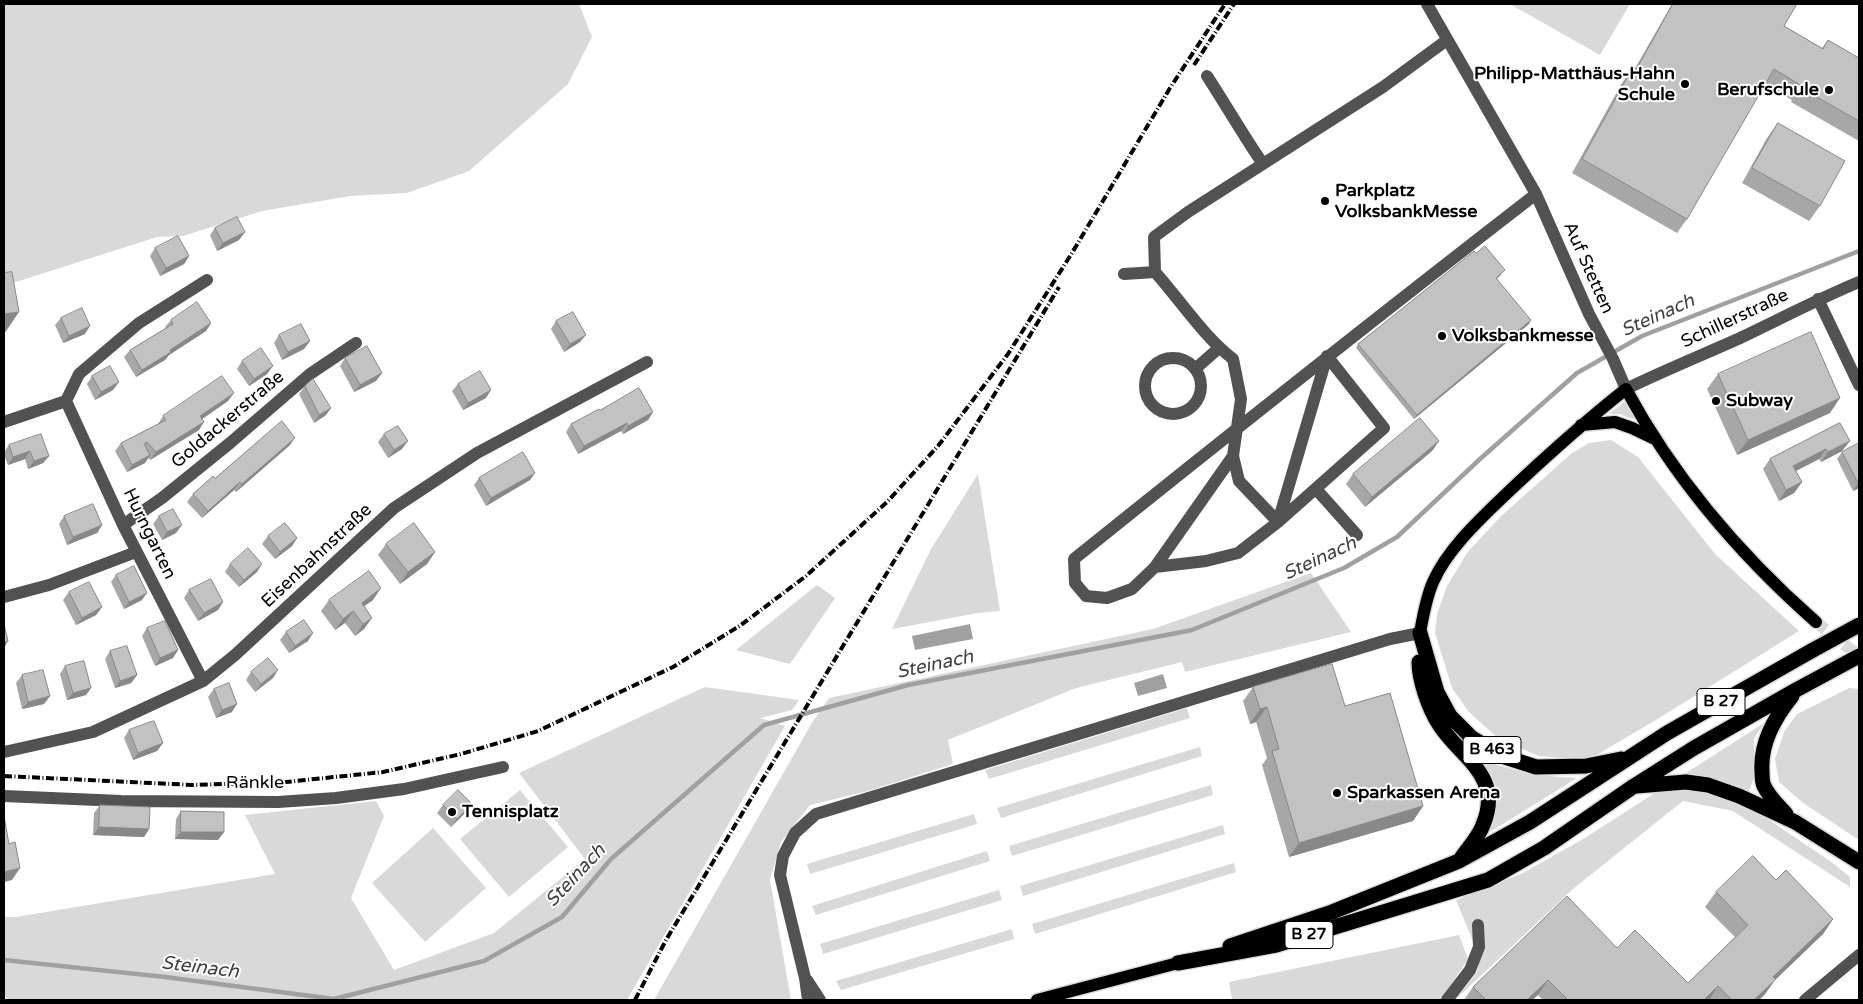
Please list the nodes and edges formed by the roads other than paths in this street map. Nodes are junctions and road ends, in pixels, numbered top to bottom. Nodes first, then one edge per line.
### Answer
1 (1427, 4) edge
2 (1447, 40) junction
3 (1207, 76) dead end
4 (1263, 164) junction
5 (1536, 194) junction
6 (1155, 272) junction
7 (1124, 274) dead end
8 (207, 280) dead end
9 (1859, 282) edge
10 (1818, 299) junction
11 (356, 343) dead end
12 (1219, 348) junction
13 (1327, 356) junction
14 (647, 362) dead end
15 (1196, 369) junction
16 (1859, 385) edge
17 (1626, 389) junction
18 (66, 401) junction
19 (4, 422) edge
20 (1581, 425) junction
21 (1237, 428) junction
22 (1654, 439) junction
23 (1233, 456) junction
24 (1316, 489) junction
25 (1278, 522) junction
26 (123, 526) junction
27 (1357, 535) dead end
28 (136, 552) junction
29 (1155, 567) junction
30 (4, 597) edge
31 (1816, 622) tunnel mouth
32 (1859, 625) edge
33 (1420, 633) junction
34 (1859, 656) edge
35 (203, 681) junction
36 (1796, 690) junction
37 (4, 752) edge
38 (1630, 757) junction
39 (503, 767) dead end
40 (1634, 786) junction
41 (4, 796) edge
42 (1795, 822) junction
43 (1459, 861) junction
44 (1858, 861) edge
45 (1478, 925) dead end
46 (1859, 955) edge
47 (1178, 963) junction
48 (805, 978) junction
49 (808, 1000) edge
50 (820, 1000) edge
51 (1037, 1000) edge
52 (1447, 1000) edge
53 (1805, 1000) edge

1 - 2 street, Auf Stetten
2 - 4 street
2 - 5 street, Auf Stetten
3 - 4 street
4 - 6 street
5 - 13 street
5 - 17 street, Auf Stetten
6 - 7 street
6 - 12 street
8 - 18 street
9 - 10 street, Schillerstraße
10 - 16 street
10 - 17 street, Schillerstraße
11 - 26 street, Goldackerstraße
12 - 15 street
12 - 21 street
13 - 21 street
13 - 24 street
13 - 25 street
14 - 35 street, Eisenbahnstraße
15 - 15 street
17 - 20 main road, B 463
17 - 22 main road, Auf Stetten
18 - 19 street
18 - 26 street, Hurngarten
20 - 22 main road
20 - 33 main road, B 463
21 - 23 street
21 - 29 street
22 - 31 main road, Auf Stetten
23 - 25 street
23 - 29 street
24 - 25 street
24 - 27 street
25 - 29 street
26 - 28 street, Hurngarten
28 - 30 street
28 - 35 street, Hurngarten
32 - 38 highway, B 27, bridge
33 - 38 highway, B 463
33 - 43 highway
33 - 48 street
34 - 36 highway, B 27
35 - 37 street, Eisenbahnstraße
36 - 40 highway, B 27
36 - 42 highway
38 - 43 highway, B 27
39 - 41 street, Ränkle
40 - 42 highway
40 - 47 highway, B 27
42 - 44 highway
43 - 47 highway, B 27
45 - 52 street
46 - 53 street
47 - 51 main road, B 27
48 - 49 street
48 - 50 street

